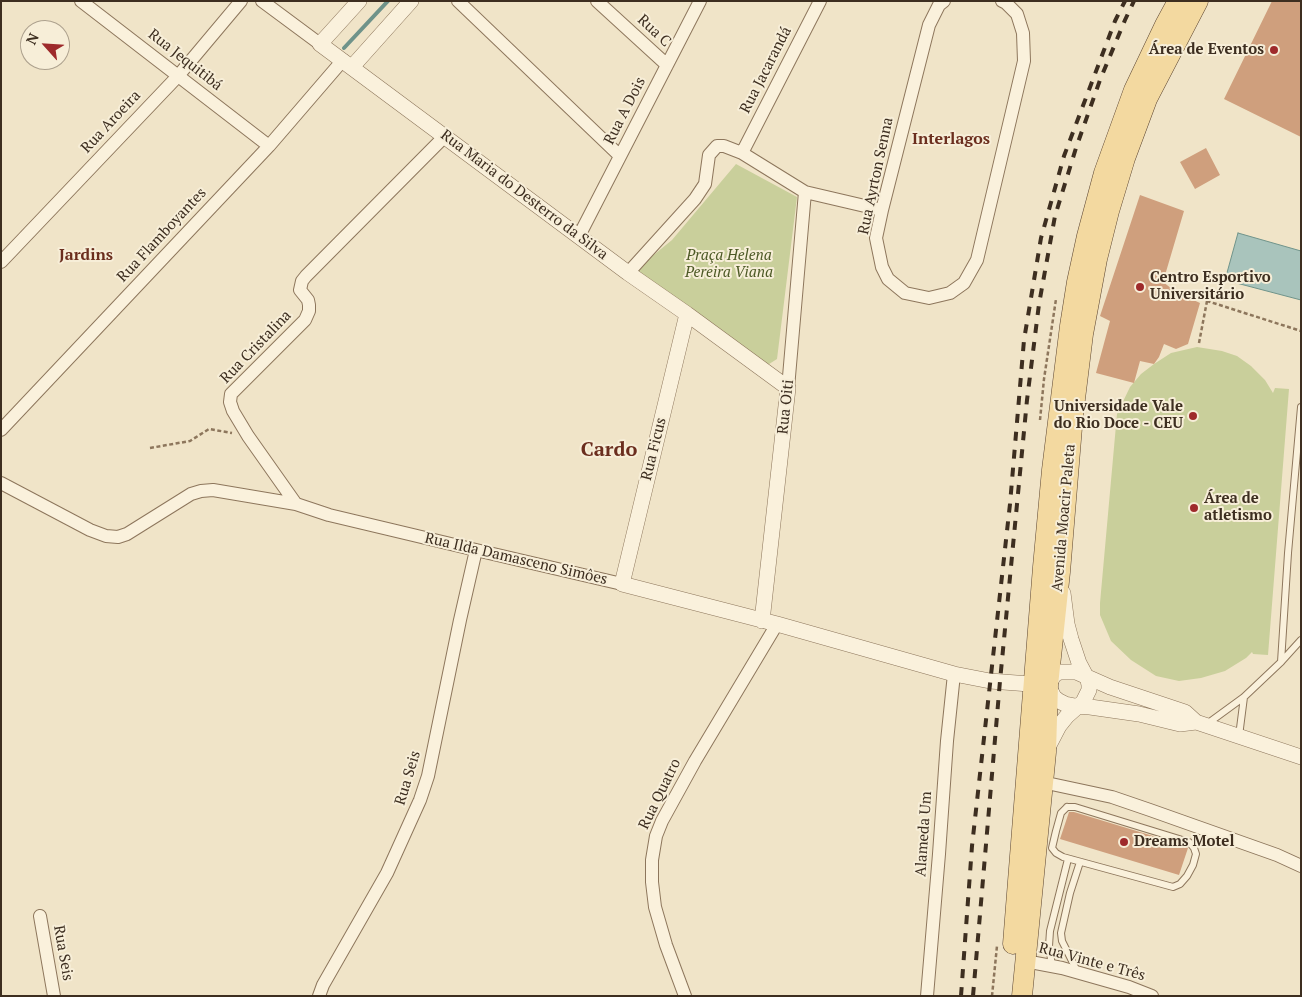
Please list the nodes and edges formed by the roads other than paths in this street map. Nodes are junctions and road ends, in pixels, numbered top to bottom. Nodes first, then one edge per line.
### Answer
1 (81, 1) edge
2 (240, 1) edge
3 (262, 1) edge
4 (359, 1) edge
5 (410, 1) edge
6 (458, 1) edge
7 (598, 1) edge
8 (700, 1) edge
9 (820, 1) edge
10 (944, 1) edge
11 (1002, 1) edge
12 (1178, 1) edge
13 (1198, 1) edge
14 (1210, 1) edge
15 (1179, 36) junction
16 (320, 44) junction
17 (347, 63) junction
18 (667, 65) junction
19 (178, 76) junction
20 (445, 136) junction
21 (268, 146) junction
22 (742, 154) junction
23 (620, 156) junction
24 (805, 192) junction
25 (882, 210) junction
26 (579, 236) junction
27 (1, 262) edge
28 (628, 273) junction
29 (687, 314) junction
30 (788, 388) junction
31 (1301, 407) edge
32 (1, 430) edge
33 (1, 483) edge
34 (296, 504) junction
35 (476, 550) junction
36 (1060, 572) junction
37 (622, 584) junction
38 (770, 623) junction
39 (1301, 640) edge
40 (1281, 662) junction
41 (954, 674) junction
42 (1086, 676) junction
43 (1041, 685) junction
44 (1244, 697) junction
45 (1078, 706) junction
46 (1200, 724) junction
47 (1239, 737) junction
48 (1046, 752) junction
49 (1301, 757) edge
50 (1042, 782) junction
51 (1068, 859) junction
52 (1080, 862) junction
53 (1301, 866) edge
54 (40, 916) dead end
55 (1025, 961) junction
56 (1052, 966) junction
57 (1077, 972) junction
58 (54, 996) edge
59 (319, 996) edge
60 (685, 996) edge
61 (928, 996) edge
62 (1008, 996) edge
63 (1022, 996) edge
64 (1152, 996) edge

1 - 19 street, Rua Jequitibá
2 - 19 street, Rua Aroeira
3 - 16 street, Rua Maria do Desterro da Silva
4 - 16 street
5 - 17 street
6 - 23 street
7 - 18 street, Rua C
8 - 18 street, Rua A Dois
9 - 22 street, Rua Jacarandá
10 - 25 street, Rua Ayrton Senna
11 - 25 street, Rua Ayrton Senna
12 - 43 main road, Avenida Moacir Paleta
13 - 15 main road, Avenida Moacir Paleta
14 - 15 street
15 - 36 main road, Avenida Moacir Paleta
16 - 17 street, Rua Maria do Desterro da Silva
17 - 20 street, Rua Maria do Desterro da Silva
17 - 21 street, Rua Flamboyantes
18 - 23 street, Rua A Dois
19 - 21 street, Rua Jequitibá
19 - 27 street, Rua Aroeira
20 - 26 street, Rua Maria do Desterro da Silva
20 - 34 street, Rua Cristalina
21 - 32 street, Rua Flamboyantes
22 - 24 street
22 - 28 street
23 - 26 street, Rua A Dois
24 - 25 street
24 - 30 street, Rua Oiti
26 - 28 street, Rua Maria do Desterro da Silva
28 - 29 street, Rua Maria do Desterro da Silva
29 - 30 street, Rua Maria do Desterro da Silva
29 - 37 street, Rua Ficus
30 - 38 street, Rua Oiti
31 - 40 lane
33 - 34 street, Rua Ilda Damasceno Simôes
34 - 35 street, Rua Ilda Damasceno Simôes
35 - 37 street, Rua Ilda Damasceno Simôes
35 - 59 street, Rua Seis
36 - 42 street
36 - 43 main road, Avenida Moacir Paleta
37 - 38 street, Rua Ilda Damasceno Simôes
38 - 41 street, Rua Ilda Damasceno Simôes
38 - 60 street, Rua Quatro
39 - 40 lane
40 - 44 lane
41 - 43 street, Rua Ilda Damasceno Simôes
41 - 61 street, Alameda Um
42 - 43 street
42 - 45 street
42 - 46 street
43 - 45 street
43 - 48 main road, Avenida Moacir Paleta
43 - 62 main road, Avenida Moacir Paleta
44 - 46 lane
44 - 47 lane
45 - 46 street
45 - 48 street
46 - 47 street
47 - 49 street
48 - 50 main road, Avenida Moacir Paleta
50 - 53 street
50 - 55 main road, Avenida Moacir Paleta
51 - 52 lane
51 - 52 lane
51 - 56 lane
52 - 57 lane
54 - 58 street, Rua Seis
55 - 56 street, Rua Vinte e Três
55 - 63 main road, Avenida Moacir Paleta
56 - 57 street, Rua Vinte e Três
57 - 64 street, Rua Vinte e Três

